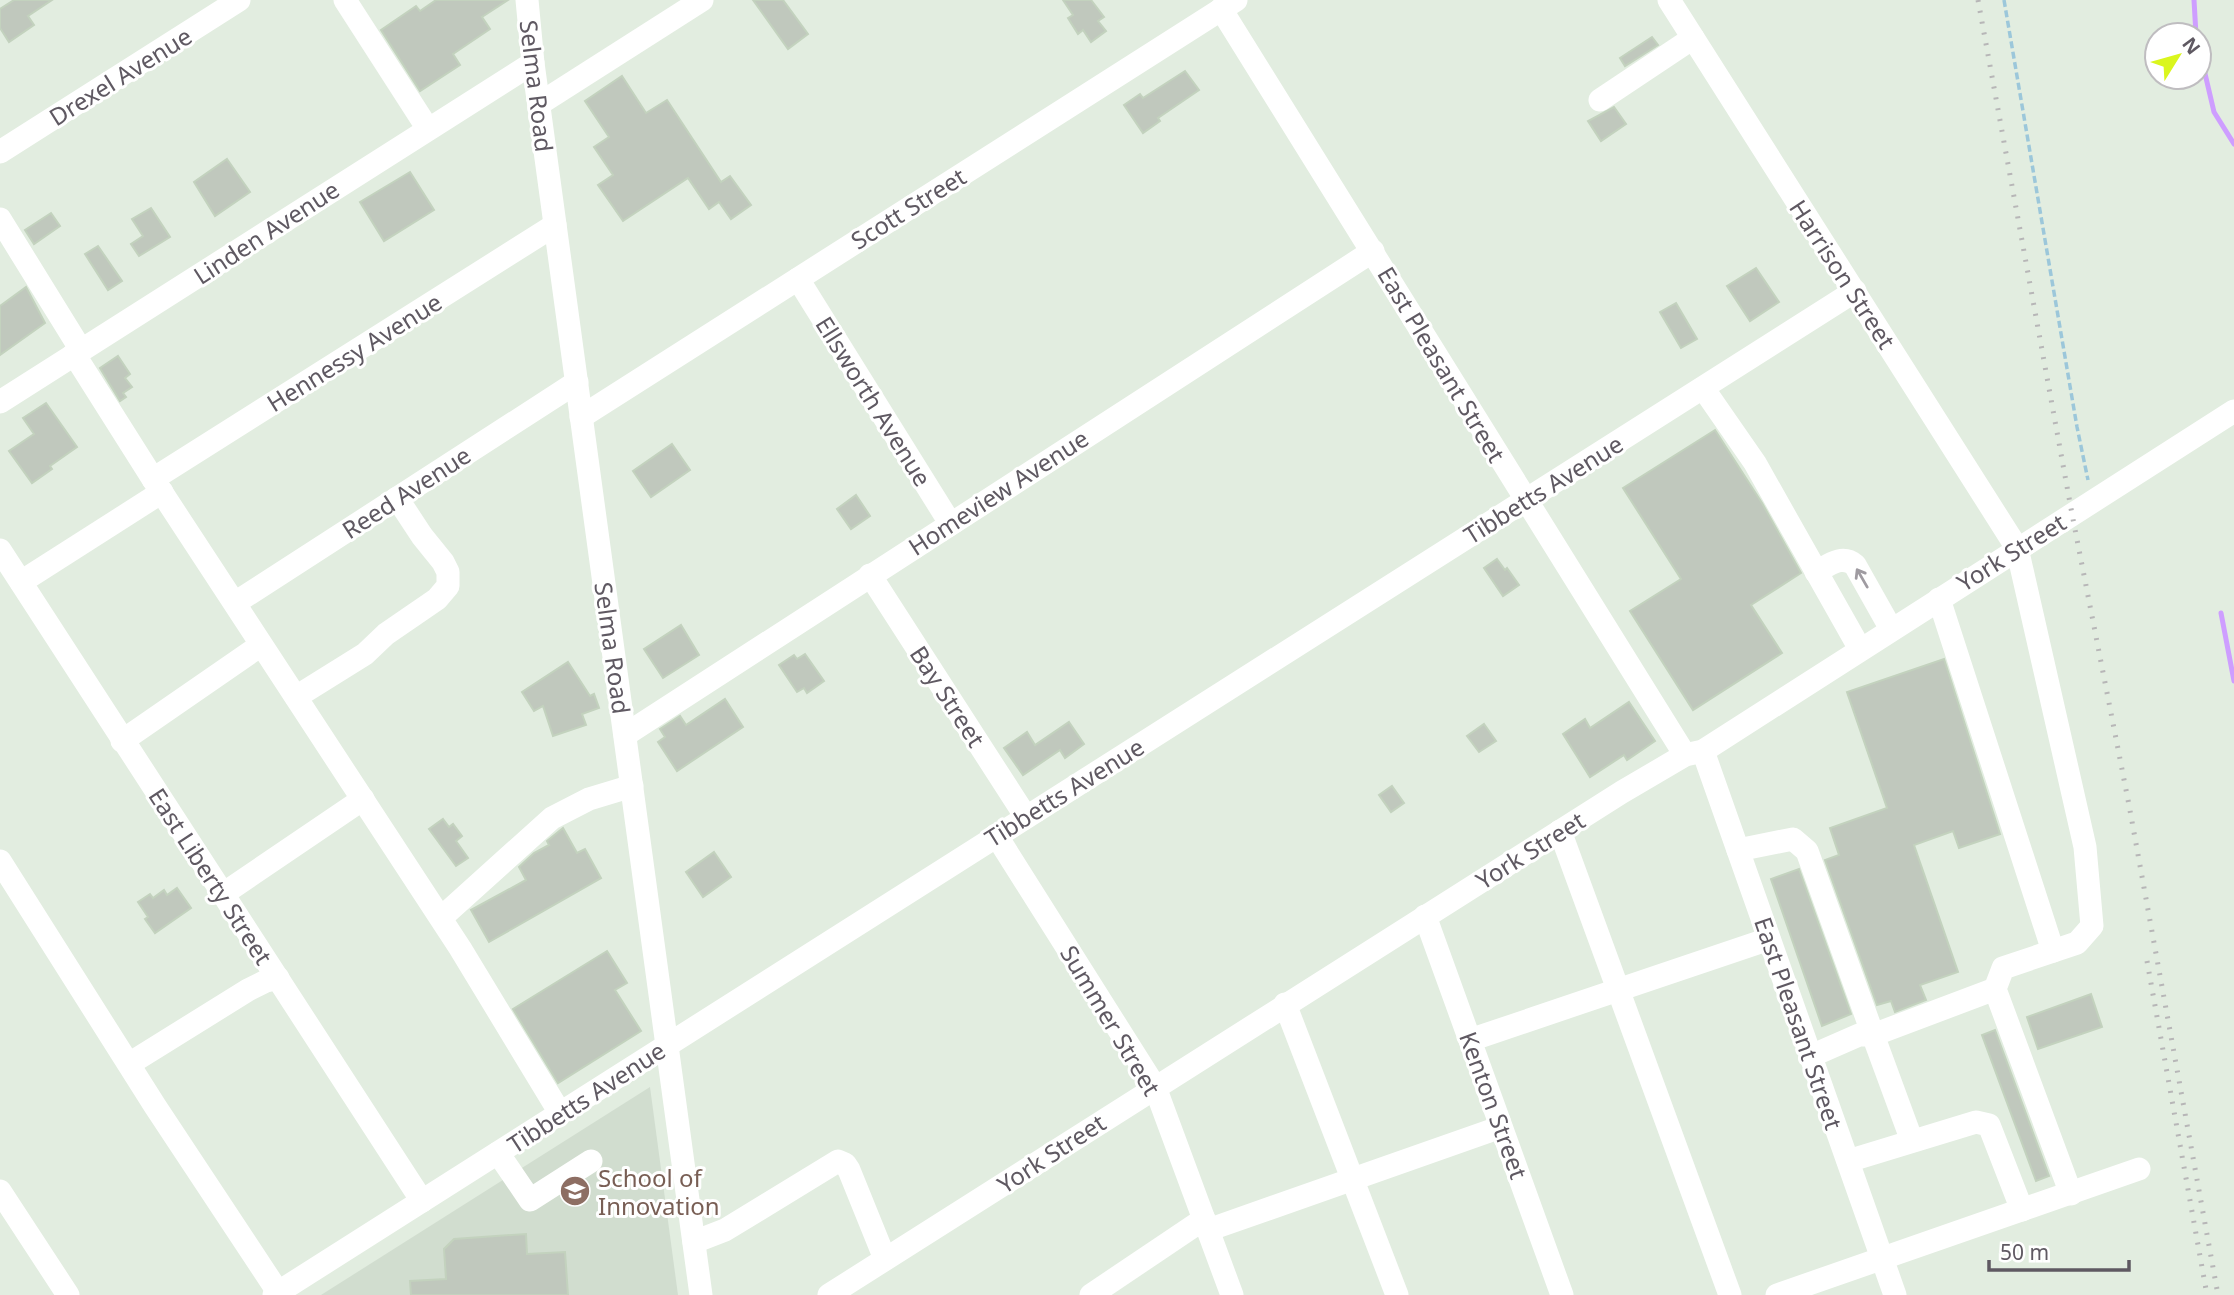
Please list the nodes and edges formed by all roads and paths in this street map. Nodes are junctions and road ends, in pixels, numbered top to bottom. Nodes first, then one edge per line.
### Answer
1 (239, 0) edge
2 (345, 0) edge
3 (527, 0) edge
4 (702, 0) edge
5 (1669, 0) edge
6 (2004, 0) edge
7 (1228, 5) edge
8 (1693, 38) junction
9 (533, 63) junction
10 (1600, 100) dead end
11 (539, 104) junction
12 (428, 129) junction
13 (0, 152) edge
14 (0, 219) edge
15 (555, 225) junction
16 (1373, 251) junction
17 (798, 279) junction
18 (1855, 291) junction
19 (77, 352) junction
20 (577, 382) junction
21 (1703, 388) junction
22 (0, 401) edge
23 (2234, 411) edge
24 (581, 417) junction
25 (157, 486) junction
26 (397, 498) junction
27 (1525, 500) junction
28 (2093, 500) junction
29 (950, 523) junction
30 (2017, 548) junction
31 (0, 550) edge
32 (1816, 572) junction
33 (870, 575) junction
34 (21, 582) junction
35 (1939, 598) junction
36 (234, 603) junction
37 (1891, 629) junction
38 (261, 645) junction
39 (1860, 649) junction
40 (296, 697) junction
41 (625, 735) junction
42 (122, 741) junction
43 (1694, 753) junction
44 (632, 786) junction
45 (363, 799) junction
46 (1026, 817) junction
47 (1560, 831) junction
48 (996, 835) junction
49 (1738, 850) junction
50 (0, 861) edge
51 (223, 894) junction
52 (1425, 916) junction
53 (441, 918) junction
54 (1769, 939) junction
55 (2053, 951) junction
56 (278, 978) junction
57 (1619, 989) junction
58 (1995, 989) junction
59 (1285, 1004) junction
60 (1872, 1035) junction
61 (1470, 1040) junction
62 (667, 1045) junction
63 (1811, 1056) junction
64 (128, 1064) junction
65 (1154, 1087) junction
66 (560, 1113) junction
67 (1501, 1127) junction
68 (1912, 1141) junction
69 (498, 1153) junction
70 (591, 1161) dead end
71 (1848, 1161) junction
72 (2139, 1169) dead end
73 (1353, 1179) junction
74 (0, 1191) edge
75 (2071, 1194) junction
76 (422, 1201) junction
77 (2022, 1210) junction
78 (1206, 1225) junction
79 (694, 1242) junction
80 (885, 1259) junction
81 (1882, 1259) junction
82 (278, 1294) edge
83 (68, 1295) edge
84 (701, 1295) edge
85 (829, 1295) edge
86 (1091, 1295) edge
87 (1232, 1295) edge
88 (1396, 1295) edge
89 (1562, 1295) edge
90 (1730, 1295) edge
91 (1777, 1295) edge
92 (1895, 1295) edge

1 - 13 street, Drexel Avenue
2 - 12 street
3 - 9 street, Selma Road
4 - 11 street
5 - 8 street, Harrison Street
6 - 28 path
7 - 16 street, East Pleasant Street
7 - 17 street, Scott Street
8 - 10 street
8 - 18 street, Harrison Street
9 - 11 street, Selma Road
9 - 12 street, Linden Avenue
11 - 15 street, Selma Road
12 - 19 street, Linden Avenue
14 - 19 street
15 - 20 street, Selma Road
15 - 25 street, Hennessy Avenue
16 - 27 street, East Pleasant Street
16 - 29 street, Homeview Avenue
17 - 24 street, Scott Street
17 - 29 street, Ellsworth Avenue
18 - 21 street, Tibbetts Avenue
18 - 30 street, Harrison Street
19 - 22 street, Linden Avenue
19 - 25 street
20 - 24 street, Selma Road
20 - 26 street, Reed Avenue
21 - 27 street, Tibbetts Avenue
21 - 32 street
23 - 28 street, York Street
24 - 41 street, Selma Road
25 - 34 street, Hennessy Avenue
25 - 36 street
26 - 36 street, Reed Avenue
26 - 40 street
27 - 43 street, East Pleasant Street
27 - 46 street, Tibbetts Avenue
28 - 30 street, York Street
29 - 33 street, Homeview Avenue
30 - 35 street, York Street
30 - 55 street, Harrison Street
31 - 34 street, East Liberty Street
37 -> 32 street
32 - 39 street
33 - 41 street, Homeview Avenue
33 - 46 street, Bay Street
34 - 42 street, East Liberty Street
35 - 37 street, York Street
35 - 55 street
36 - 38 street
37 - 39 street, York Street
38 - 40 street
38 - 42 street
39 - 43 street, York Street
40 - 45 street
41 - 44 street, Selma Road
42 - 51 street, East Liberty Street
43 - 47 street, York Street
43 - 49 street, East Pleasant Street
44 - 53 street
44 - 62 street, Selma Road
45 - 51 street
45 - 53 street
46 - 48 street, Tibbetts Avenue
47 - 52 street, York Street
47 - 57 street
48 - 62 street, Tibbetts Avenue
48 - 65 street, Summer Street
49 - 54 street, East Pleasant Street
49 - 60 street
50 - 64 street
51 - 56 street, East Liberty Street
52 - 59 street, York Street
52 - 61 street, Kenton Street
53 - 66 street
54 - 57 street
54 - 63 street, East Pleasant Street
55 - 58 street, Harrison Street
56 - 64 street
56 - 76 street, East Liberty Street
57 - 61 street
57 - 90 street
58 - 60 street
58 - 75 street
59 - 65 street, York Street
59 - 73 street
60 - 63 street
60 - 68 street
61 - 67 street, Kenton Street
62 - 66 street, Tibbetts Avenue
62 - 79 street, Selma Road
63 - 71 street, East Pleasant Street
64 - 82 street
65 - 78 street, Summer Street
65 - 80 street, York Street
66 - 69 street, Tibbetts Avenue
67 - 73 street
67 - 89 street, Kenton Street
68 - 71 street
68 - 77 street
69 - 70 street
69 - 76 street, Tibbetts Avenue
71 - 81 street, East Pleasant Street
72 - 75 street
73 - 78 street
73 - 88 street
74 - 83 street
75 - 77 street
76 - 82 street, Tibbetts Avenue
77 - 81 street
78 - 86 street
78 - 87 street, Summer Street
79 - 80 street
79 - 84 street, Selma Road
80 - 85 street, York Street
81 - 91 street
81 - 92 street, East Pleasant Street

